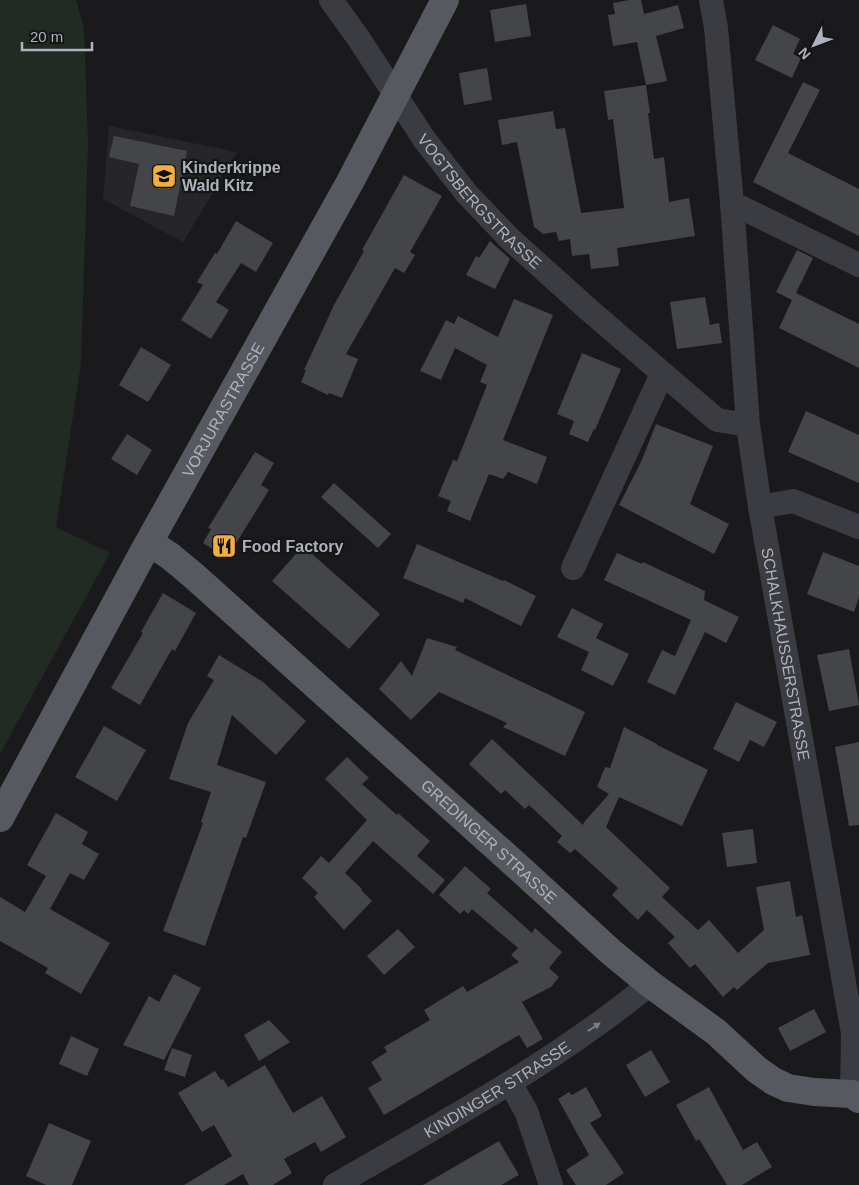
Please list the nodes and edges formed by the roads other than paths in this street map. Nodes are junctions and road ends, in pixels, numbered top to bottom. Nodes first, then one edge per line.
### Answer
1 (331, 0) edge
2 (444, 0) edge
3 (711, 0) edge
4 (394, 96) junction
5 (732, 203) junction
6 (859, 265) edge
7 (662, 374) junction
8 (748, 425) junction
9 (760, 507) junction
10 (859, 527) edge
11 (150, 543) junction
12 (573, 568) dead end
13 (0, 818) edge
14 (650, 984) junction
15 (510, 1083) junction
16 (857, 1093) edge
17 (335, 1185) edge
18 (551, 1185) edge

1 - 4 street, VOGTSBERGSTRASSE
2 - 4 main road, VORJURASTRASSE
3 - 5 street, SCHALKHAUSSERSTRASSE
4 - 7 street, VOGTSBERGSTRASSE
4 - 11 main road, VORJURASTRASSE
5 - 6 street
5 - 8 street, SCHALKHAUSSERSTRASSE
7 - 8 street, VOGTSBERGSTRASSE
7 - 12 street
8 - 9 street, SCHALKHAUSSERSTRASSE
9 - 10 street
9 - 16 street, SCHALKHAUSSERSTRASSE
11 - 13 main road, VORJURASTRASSE
11 - 14 main road, GREDINGER STRASSE
15 -> 14 street, KINDINGER STRASSE
14 - 16 main road, GREDINGER STRASSE
15 - 17 street, KINDINGER STRASSE
15 - 18 street

